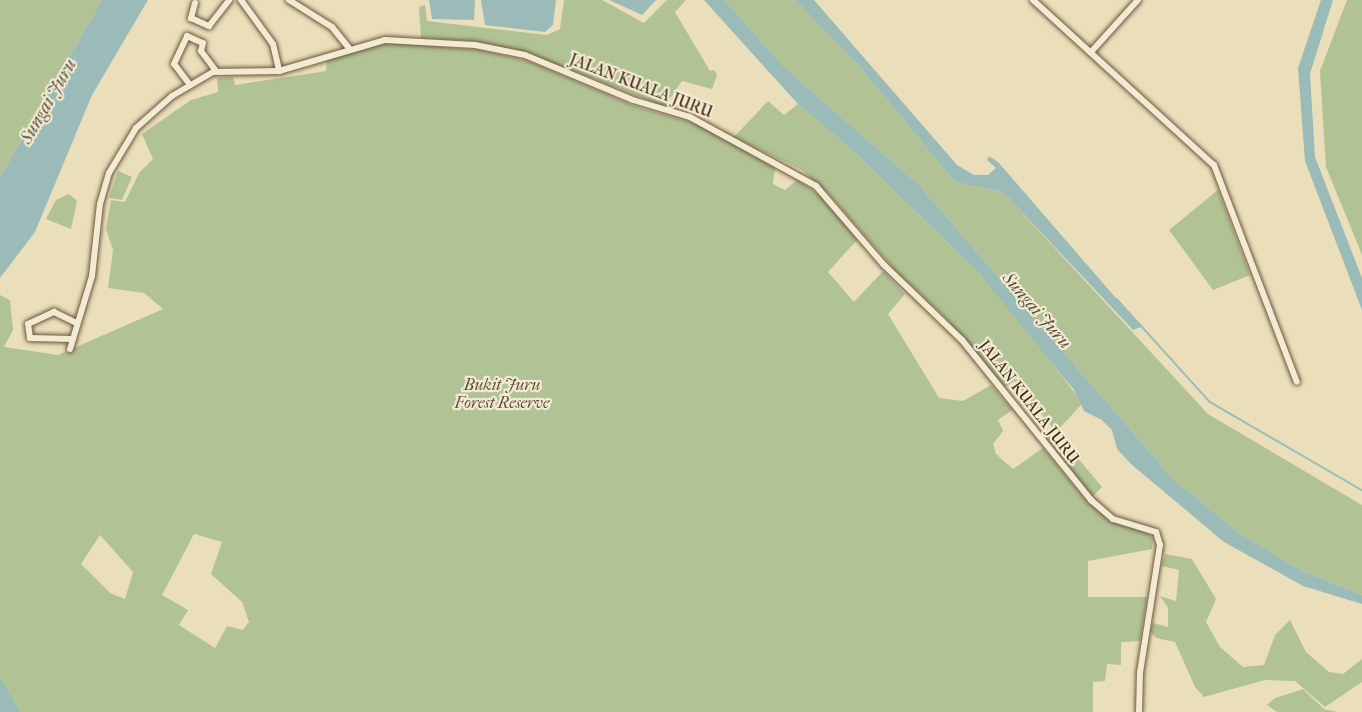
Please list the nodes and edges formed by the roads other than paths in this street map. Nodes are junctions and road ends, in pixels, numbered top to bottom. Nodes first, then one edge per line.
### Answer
1 (229, 0) edge
2 (241, 0) edge
3 (289, 0) edge
4 (1033, 0) edge
5 (1138, 0) edge
6 (195, 3) dead end
7 (350, 50) junction
8 (1091, 52) junction
9 (279, 71) junction
10 (216, 72) junction
11 (190, 85) junction
12 (78, 323) junction
13 (73, 339) junction
14 (70, 350) dead end
15 (1297, 382) dead end
16 (1140, 712) edge

1 - 6 street
2 - 9 street
3 - 7 street
4 - 8 street
5 - 8 street
7 - 9 street, JALAN KUALA JURU
7 - 16 street, JALAN KUALA JURU
8 - 15 street
9 - 10 street, JALAN KUALA JURU
10 - 11 street, JALAN KUALA JURU
10 - 11 street
11 - 12 street, JALAN KUALA JURU
12 - 13 street, JALAN KUALA JURU
12 - 13 street
13 - 14 street, JALAN KUALA JURU

